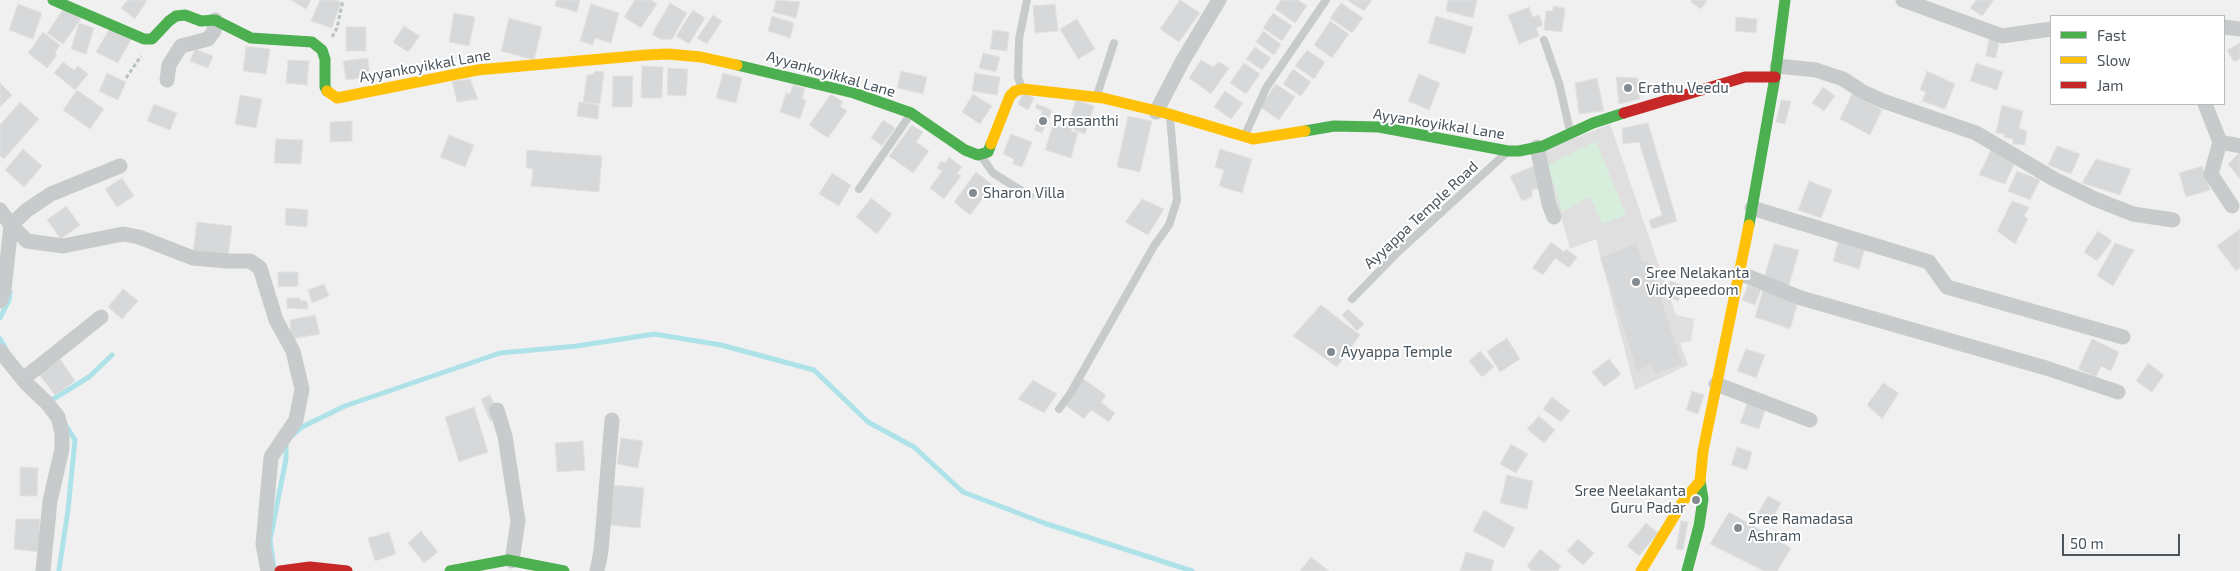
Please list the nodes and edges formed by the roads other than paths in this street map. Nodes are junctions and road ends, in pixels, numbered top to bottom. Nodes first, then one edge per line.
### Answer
1 (53, 0) edge
2 (1027, 0) edge
3 (1219, 0) edge
4 (1326, 0) edge
5 (1785, 0) edge
6 (1903, 0) edge
7 (215, 20) junction
8 (2225, 27) edge
9 (2050, 29) edge
10 (2240, 29) edge
11 (1544, 40) dead end
12 (1114, 43) dead end
13 (1776, 71) junction
14 (167, 80) dead end
15 (1022, 89) junction
16 (1097, 97) junction
17 (2205, 105) edge
18 (911, 113) junction
19 (1163, 113) junction
20 (1570, 133) junction
21 (1244, 137) junction
22 (2220, 142) junction
23 (2240, 146) edge
24 (1537, 147) junction
25 (1508, 151) junction
26 (980, 154) junction
27 (120, 166) dead end
28 (859, 189) dead end
29 (1030, 196) dead end
30 (2232, 206) dead end
31 (1752, 208) junction
32 (0, 210) edge
33 (1554, 217) dead end
34 (2173, 220) dead end
35 (15, 221) junction
36 (1739, 273) junction
37 (1352, 299) dead end
38 (0, 301) edge
39 (101, 317) dead end
40 (2123, 337) dead end
41 (0, 351) edge
42 (26, 376) junction
43 (1716, 384) junction
44 (2118, 392) dead end
45 (1060, 409) dead end
46 (497, 410) dead end
47 (612, 420) dead end
48 (1810, 420) dead end
49 (1700, 481) junction
50 (512, 561) junction
51 (43, 571) edge
52 (268, 571) edge
53 (283, 571) edge
54 (347, 571) edge
55 (450, 571) edge
56 (564, 571) edge
57 (597, 571) edge
58 (1641, 571) edge
59 (1687, 571) edge

1 - 7 street
2 - 15 lane
3 - 19 street
4 - 21 lane
5 - 13 street
6 - 9 street
7 - 14 street
7 - 18 street, Ayyankoyikkal Lane
8 - 10 street
11 - 20 lane
12 - 16 lane
13 - 20 street, Ayyankoyikkal Lane
13 - 31 street
13 - 34 street
15 - 16 street, Ayyankoyikkal Lane
15 - 26 street
16 - 19 street, Ayyankoyikkal Lane
17 - 22 street
18 - 26 street, Ayyankoyikkal Lane
18 - 28 lane
19 - 21 street, Ayyankoyikkal Lane
19 - 45 lane
20 - 24 street, Ayyankoyikkal Lane
21 - 25 street, Ayyankoyikkal Lane
22 - 23 street
22 - 30 street
24 - 25 street, Ayyankoyikkal Lane
24 - 33 street
25 - 37 lane, Ayyappa Temple Road
26 - 29 lane
27 - 35 street
31 - 36 street
31 - 40 street
32 - 35 street
35 - 38 street
35 - 52 street
36 - 43 street
36 - 44 street
39 - 42 street
41 - 42 street
42 - 51 street
43 - 48 street
43 - 49 street
46 - 50 street
47 - 57 street
49 - 58 street
49 - 59 street
50 - 55 street
50 - 56 street
53 - 54 street

